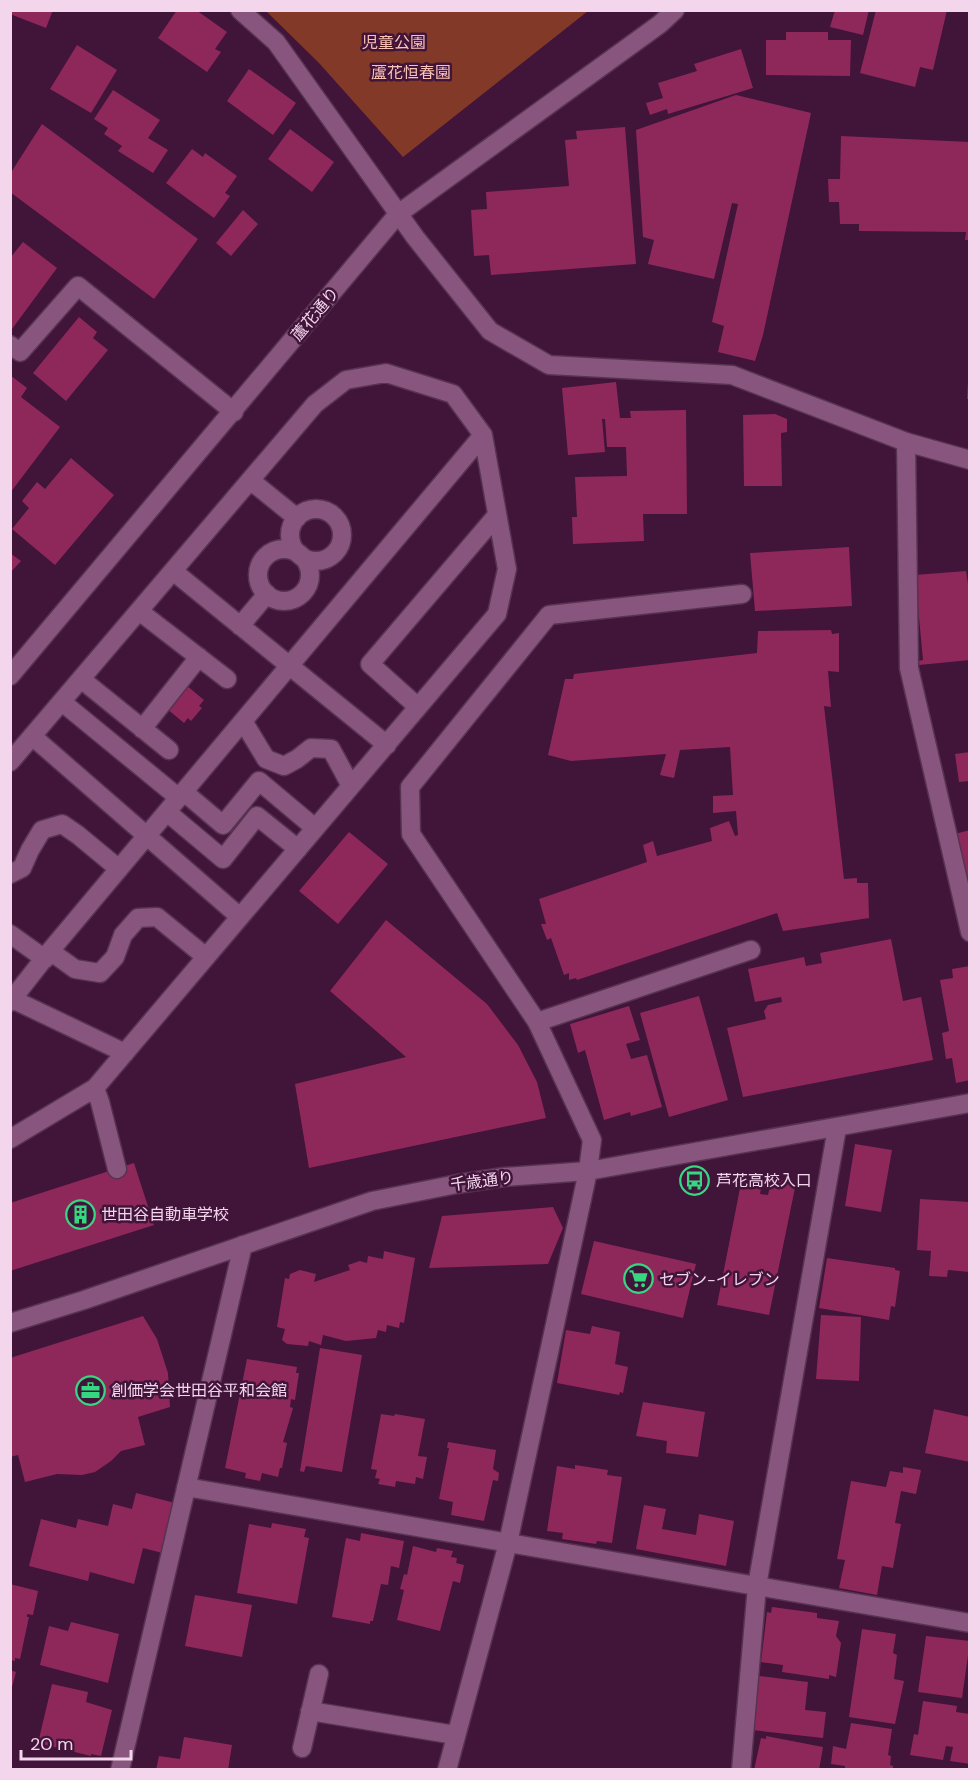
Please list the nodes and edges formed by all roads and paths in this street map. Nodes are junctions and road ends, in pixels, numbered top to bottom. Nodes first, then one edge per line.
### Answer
1 (240, 10) edge
2 (675, 10) edge
3 (398, 214) junction
4 (10, 345) edge
5 (234, 412) junction
6 (483, 435) junction
7 (906, 442) junction
8 (969, 460) edge
9 (250, 480) junction
10 (497, 515) junction
11 (297, 518) junction
12 (299, 555) junction
13 (173, 572) junction
14 (267, 594) junction
15 (742, 594) dead end
16 (139, 611) junction
17 (240, 626) junction
18 (199, 657) junction
19 (290, 666) junction
20 (10, 676) edge
21 (81, 679) junction
22 (227, 679) dead end
23 (62, 702) junction
24 (418, 706) junction
25 (243, 721) junction
26 (142, 729) junction
27 (32, 736) junction
28 (387, 745) junction
29 (169, 750) dead end
30 (10, 762) edge
31 (351, 786) junction
32 (181, 795) junction
33 (167, 812) junction
34 (315, 828) junction
35 (147, 836) junction
36 (297, 849) junction
37 (119, 870) junction
38 (10, 874) edge
39 (240, 917) junction
40 (969, 932) edge
41 (10, 934) edge
42 (751, 950) dead end
43 (48, 955) junction
44 (206, 957) junction
45 (11, 999) edge
46 (537, 1022) junction
47 (125, 1053) junction
48 (95, 1089) junction
49 (969, 1103) edge
50 (837, 1128) junction
51 (10, 1138) edge
52 (117, 1168) dead end
53 (588, 1171) junction
54 (243, 1245) junction
55 (10, 1323) edge
56 (186, 1487) junction
57 (508, 1543) junction
58 (757, 1586) junction
59 (969, 1623) edge
60 (319, 1674) dead end
61 (310, 1711) junction
62 (455, 1735) junction
63 (302, 1748) dead end
64 (120, 1770) edge
65 (447, 1770) edge
66 (741, 1770) edge

1 - 3 street
2 - 3 street, 蘆花通り
3 - 5 street, 蘆花通り
3 - 7 street
4 - 5 street
5 - 20 street, 蘆花通り
6 - 9 street
6 - 10 street
6 - 19 street
7 - 8 street
7 - 40 street
9 - 11 street
9 - 13 street
10 - 24 street
10 - 24 street
11 - 12 street
11 - 12 street
12 - 14 street
12 - 14 street
13 - 16 street
13 - 17 street
14 - 17 street
15 - 46 street
16 - 18 street
16 - 21 street
17 - 19 street
18 - 22 street
18 - 26 street
19 - 25 street
19 - 28 street
21 - 23 street
21 - 26 street
23 - 27 street
23 - 32 street
24 - 28 street
25 - 31 street
25 - 32 street
26 - 29 street
27 - 30 street
27 - 35 street
28 - 31 street
31 - 34 street
32 - 33 street
32 - 34 street
33 - 35 street
33 - 36 street
34 - 36 street
35 - 37 street
35 - 39 street
36 - 39 street
37 - 38 street
37 - 43 street
39 - 44 street
41 - 43 street
42 - 46 street
43 - 44 street
43 - 45 street
44 - 47 street
45 - 47 street
46 - 53 street
47 - 48 street
48 - 51 street
48 - 52 street
49 - 50 street, 千歳通り
50 - 53 street, 千歳通り
50 - 58 street
53 - 54 street, 千歳通り
53 - 57 street
54 - 55 street, 千歳通り
54 - 56 street
56 - 57 street
56 - 64 street
57 - 58 street
57 - 62 street
58 - 59 street
58 - 66 street
60 - 61 street
61 - 62 street
61 - 63 street
62 - 65 street

